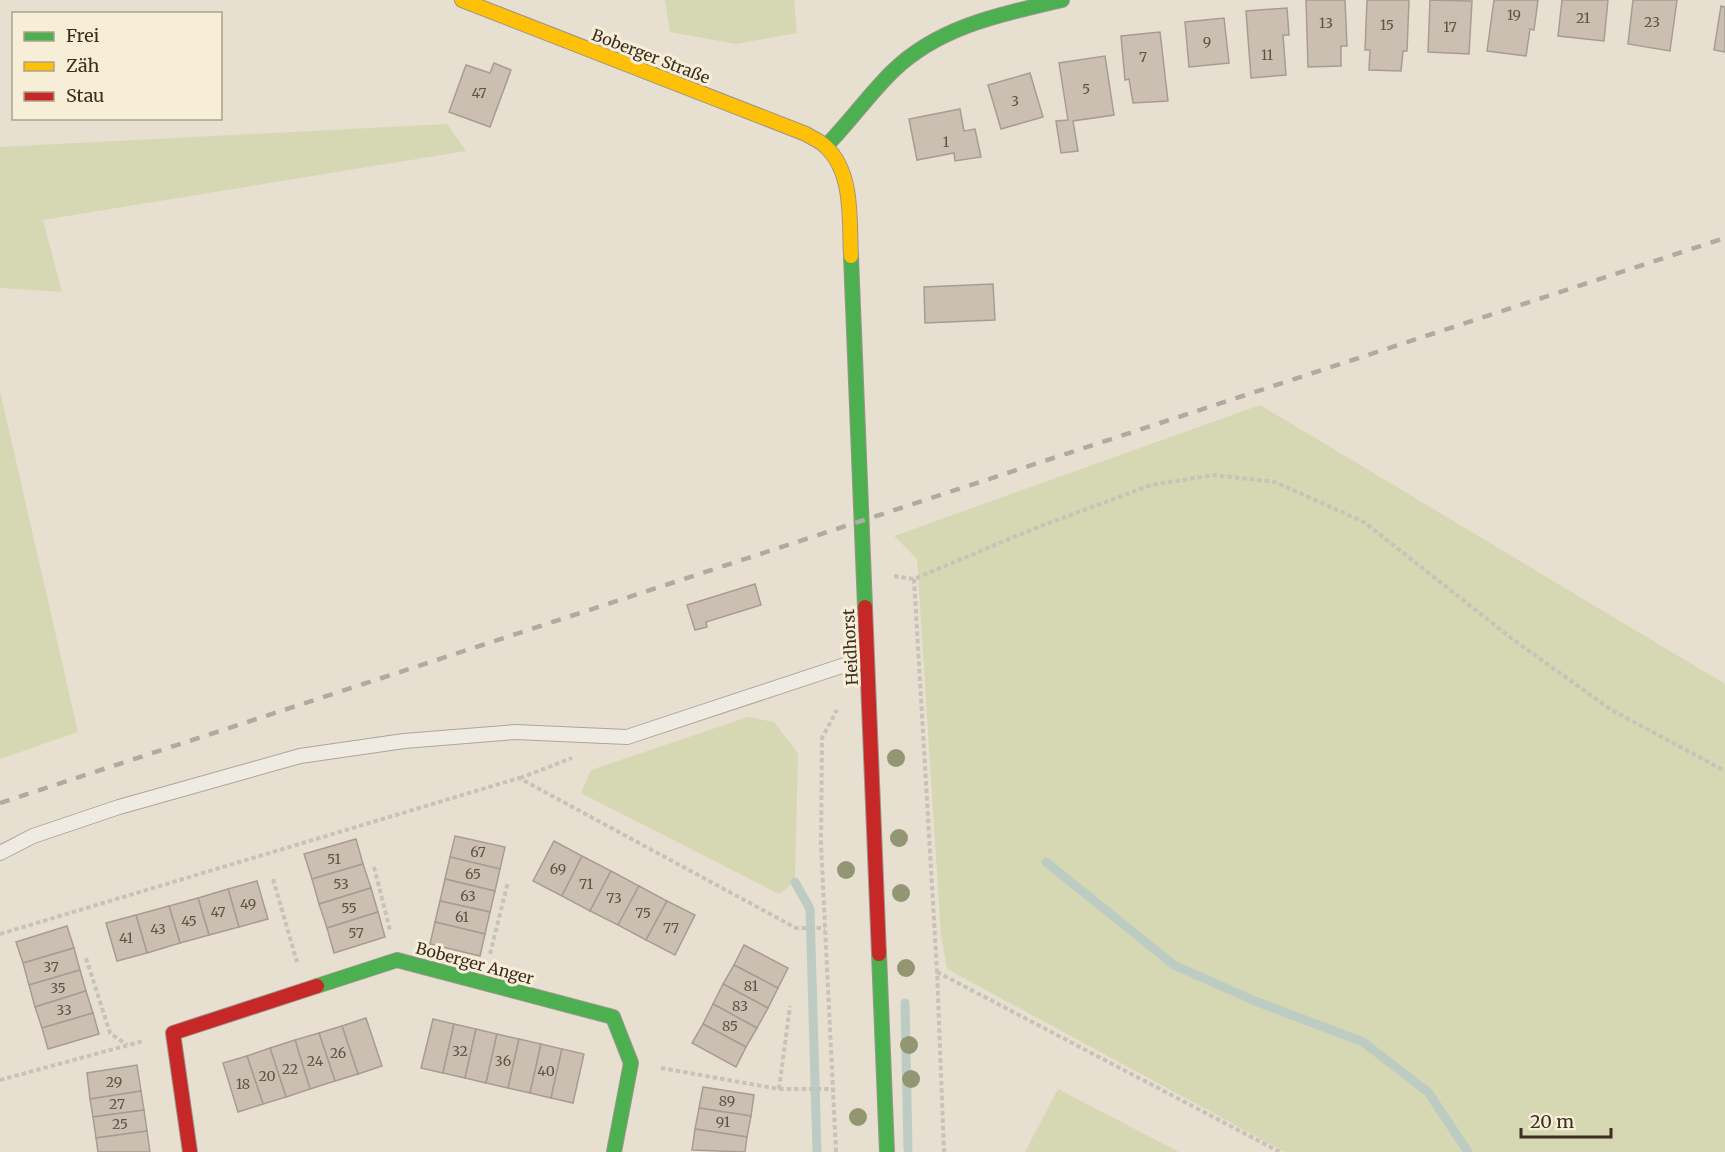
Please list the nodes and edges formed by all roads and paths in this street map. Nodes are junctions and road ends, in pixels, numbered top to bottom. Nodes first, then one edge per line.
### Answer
1 (462, 0) edge
2 (1062, 0) edge
3 (826, 146) junction
4 (861, 569) junction
5 (914, 579) junction
6 (868, 657) junction
7 (839, 707) dead end
8 (1725, 771) edge
9 (0, 853) edge
10 (374, 867) dead end
11 (273, 879) dead end
12 (508, 882) dead end
13 (825, 928) junction
14 (0, 934) edge
15 (86, 958) dead end
16 (398, 960) junction
17 (937, 971) junction
18 (483, 983) junction
19 (306, 990) junction
20 (790, 1006) dead end
21 (173, 1033) junction
22 (127, 1046) junction
23 (631, 1063) junction
24 (0, 1080) edge
25 (779, 1089) junction
26 (832, 1089) junction
27 (190, 1152) edge
28 (614, 1152) edge
29 (836, 1152) edge
30 (887, 1152) edge
31 (944, 1152) edge
32 (1280, 1152) edge

1 - 3 street, Boberger Straße
2 - 3 street
3 - 4 street, Heidhorst
4 - 5 path
4 - 6 street, Heidhorst
5 - 8 path
5 - 17 path
6 - 9 lane
6 - 30 street, Heidhorst
7 - 13 path
10 - 16 path
11 - 19 path
12 - 18 path
13 - 14 path
13 - 26 path
15 - 22 path
16 - 18 street, Boberger Anger
16 - 19 street, Boberger Anger
17 - 31 path
17 - 32 path
18 - 23 street, Boberger Anger
19 - 21 street, Boberger Anger
20 - 25 path
21 - 22 path
21 - 27 street
22 - 24 path
23 - 25 path
23 - 28 street
25 - 26 path
26 - 29 path

